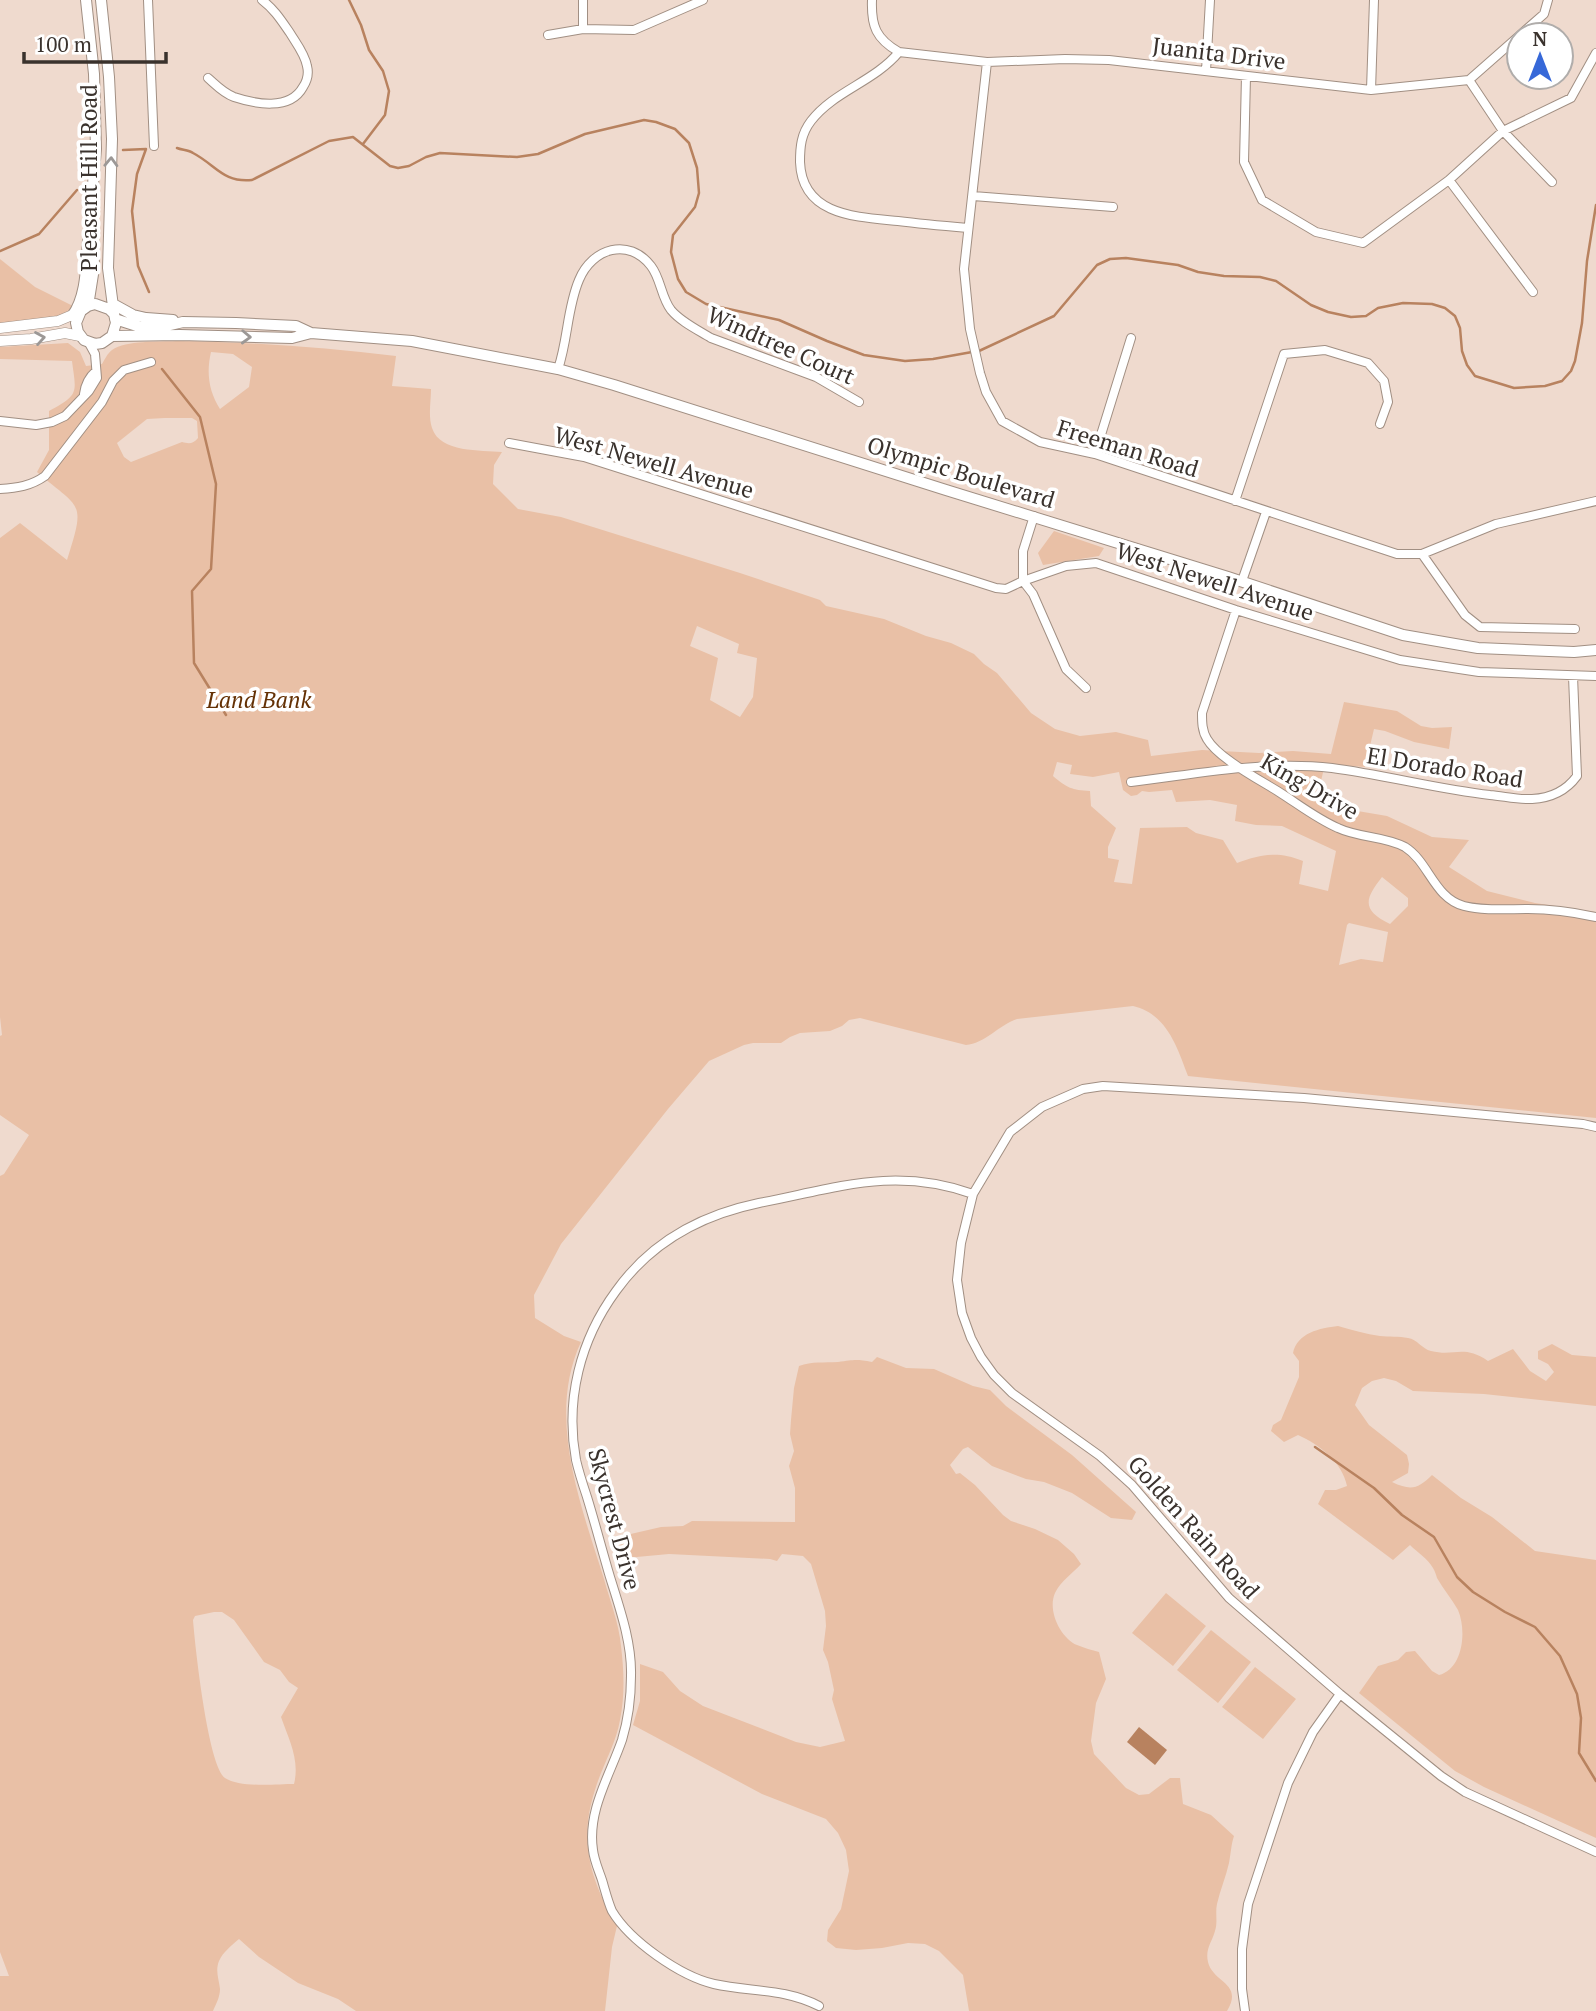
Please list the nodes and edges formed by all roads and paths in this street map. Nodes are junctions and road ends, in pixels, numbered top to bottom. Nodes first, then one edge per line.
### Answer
1 (86, 0) edge
2 (101, 0) edge
3 (148, 0) edge
4 (262, 0) edge
5 (583, 0) edge
6 (703, 0) edge
7 (872, 0) edge
8 (1210, 0) edge
9 (1374, 0) edge
10 (1548, 0) edge
11 (1536, 21) edge
12 (583, 29) junction
13 (548, 35) dead end
14 (1505, 48) edge
15 (898, 52) junction
16 (1596, 53) edge
17 (986, 62) junction
18 (1206, 71) junction
19 (1246, 76) junction
20 (208, 78) dead end
21 (1469, 80) junction
22 (1371, 90) junction
23 (1503, 131) junction
24 (154, 146) dead end
25 (1449, 180) junction
26 (1552, 182) dead end
27 (973, 195) junction
28 (92, 196) junction
29 (1113, 207) dead end
30 (968, 228) junction
31 (1533, 292) dead end
32 (80, 311) junction
33 (114, 312) junction
34 (0, 328) edge
35 (311, 333) junction
36 (112, 336) junction
37 (1131, 338) dead end
38 (85, 339) junction
39 (0, 341) edge
40 (102, 343) junction
41 (95, 354) junction
42 (151, 362) dead end
43 (558, 369) junction
44 (859, 402) dead end
45 (0, 421) edge
46 (1380, 424) dead end
47 (509, 443) dead end
48 (1095, 454) junction
49 (0, 489) edge
50 (1596, 500) edge
51 (1235, 501) junction
52 (1266, 512) junction
53 (1034, 516) junction
54 (1422, 554) junction
55 (1023, 581) junction
56 (1242, 581) junction
57 (1236, 610) junction
58 (1576, 629) dead end
59 (1596, 650) edge
60 (1573, 676) junction
61 (1596, 676) edge
62 (1086, 688) dead end
63 (1241, 768) junction
64 (1131, 782) dead end
65 (1596, 917) edge
66 (1596, 1127) edge
67 (973, 1194) junction
68 (1340, 1694) junction
69 (1596, 1852) edge
70 (820, 2006) dead end
71 (1245, 2011) edge

1 - 28 main road, Pleasant Hill Road
33 -> 2 main road, Pleasant Hill Road
3 - 24 street
4 - 20 street
5 - 12 street
6 - 12 street
7 - 15 street
8 - 18 street
9 - 22 street
10 - 11 street
12 - 13 street
14 - 21 street
15 - 17 street, Juanita Drive
15 - 30 street
16 - 23 street
17 - 18 street, Juanita Drive
17 - 27 street, Freeman Road
18 - 19 street, Juanita Drive
19 - 22 street, Juanita Drive
19 - 25 street
21 - 22 street, Juanita Drive
21 - 23 street
23 - 25 street
23 - 26 street
25 - 31 street
27 - 29 street
27 - 30 street, Freeman Road
28 - 32 main road
28 - 32 main road, Pleasant Hill Road
30 - 48 street, Freeman Road
32 - 33 main road
32 - 34 street
32 - 38 main road
33 - 35 main road, Olympic Boulevard
33 - 36 main road
36 -> 35 main road, Olympic Boulevard
35 - 43 main road, Olympic Boulevard
36 - 40 main road
37 - 48 street
39 -> 38 street
38 - 40 main road
38 - 41 street
40 - 41 street
41 - 45 street
42 - 49 street
43 - 44 street, Windtree Court
43 - 53 main road, Olympic Boulevard
46 - 51 street
47 - 55 street, West Newell Avenue
48 - 51 street, Freeman Road
50 - 54 street, Freeman Road
51 - 52 street, Freeman Road
52 - 54 street, Freeman Road
52 - 56 street
53 - 55 street
53 - 56 main road, Olympic Boulevard
54 - 58 street
55 - 57 street, West Newell Avenue
55 - 62 street
56 - 59 main road, Olympic Boulevard
57 - 60 street, West Newell Avenue
57 - 63 street, King Drive
60 - 61 street, West Newell Avenue
60 - 63 street, El Dorado Road
63 - 64 street
63 - 65 street, King Drive
66 - 67 street, Golden Rain Road
67 - 68 street, Golden Rain Road
67 - 70 street, Skycrest Drive
68 - 69 street, Golden Rain Road
68 - 71 street

